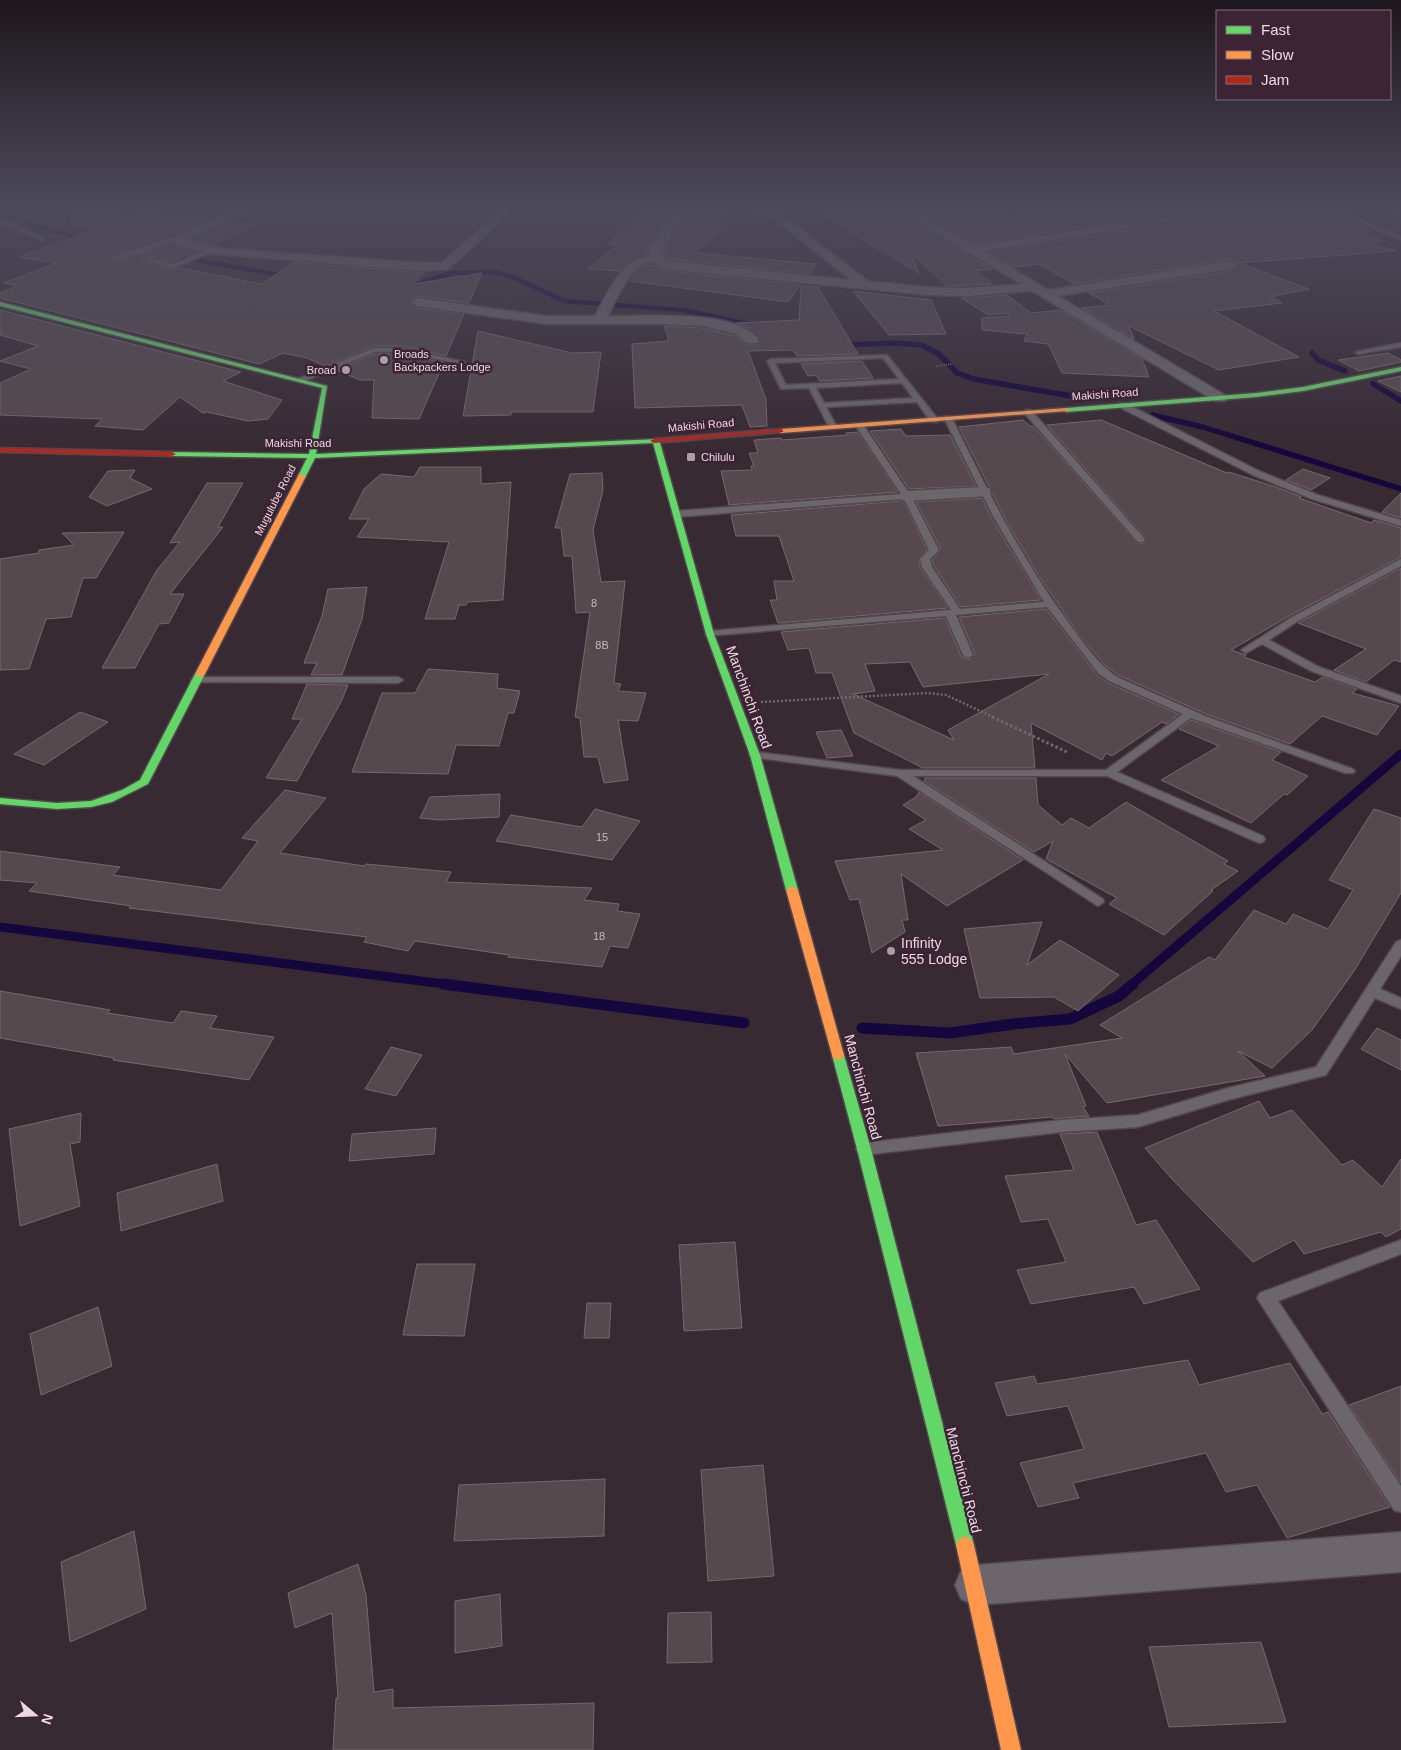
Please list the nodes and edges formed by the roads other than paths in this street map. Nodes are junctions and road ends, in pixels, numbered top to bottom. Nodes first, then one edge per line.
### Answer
1 (619, 288) edge
2 (902, 288) edge
3 (1023, 288) edge
4 (1034, 288) edge
5 (1086, 288) edge
6 (1046, 294) junction
7 (417, 302) dead end
8 (0, 304) edge
9 (600, 320) junction
10 (752, 340) dead end
11 (1401, 345) edge
12 (1358, 352) dead end
13 (461, 362) dead end
14 (1401, 369) edge
15 (299, 380) junction
16 (905, 381) junction
17 (811, 386) junction
18 (1220, 398) junction
19 (919, 400) junction
20 (822, 405) junction
21 (1122, 405) junction
22 (1028, 412) junction
23 (948, 418) junction
24 (934, 420) junction
25 (859, 425) junction
26 (833, 427) junction
27 (656, 441) junction
28 (0, 450) edge
29 (312, 456) junction
30 (983, 492) junction
31 (907, 496) junction
32 (676, 514) junction
33 (1401, 523) edge
34 (1141, 540) dead end
35 (1401, 562) edge
36 (1048, 604) junction
37 (954, 612) junction
38 (710, 634) junction
39 (1262, 640) junction
40 (1246, 650) dead end
41 (968, 655) dead end
42 (196, 680) junction
43 (398, 680) dead end
44 (1401, 700) edge
45 (1191, 713) junction
46 (755, 755) junction
47 (1349, 771) dead end
48 (900, 773) junction
49 (1109, 773) junction
50 (0, 801) edge
51 (1259, 839) dead end
52 (1098, 902) dead end
53 (1401, 945) edge
54 (1372, 991) junction
55 (1401, 1004) edge
56 (864, 1149) junction
57 (1401, 1247) edge
58 (1401, 1503) edge
59 (1401, 1552) edge
60 (975, 1586) junction
61 (1011, 1750) edge

1 - 9 street
2 - 3 street
4 - 6 street
5 - 6 street
6 - 18 street
7 - 9 street
8 - 15 main road, Mugulube Road
9 - 10 street
11 - 12 lane
13 - 15 lane
14 - 18 main road, Makishi Road
15 - 29 main road, Mugulube Road
16 - 17 lane
16 - 17 lane
16 - 19 lane
17 - 20 lane
18 - 21 main road, Makishi Road
19 - 20 lane
19 - 24 lane
20 - 26 lane
21 - 22 main road, Makishi Road
21 - 33 lane
22 - 23 main road, Makishi Road
22 - 34 lane
23 - 24 main road, Makishi Road
23 - 30 lane
24 - 25 main road, Makishi Road
25 - 26 main road, Makishi Road
25 - 31 lane
26 - 27 main road, Makishi Road
27 - 29 main road, Makishi Road
27 - 32 main road, Manchinchi Road
28 - 29 main road, Makishi Road
29 - 42 main road, Mugulube Road
30 - 31 street
30 - 36 lane
31 - 32 lane
31 - 37 lane
32 - 38 main road, Manchinchi Road
35 - 39 lane
36 - 37 lane
36 - 45 lane
37 - 38 lane
37 - 41 lane
38 - 46 main road, Manchinchi Road
39 - 40 lane
39 - 44 lane
42 - 43 lane
42 - 50 main road, Mugulube Road
45 - 47 lane
45 - 49 lane
46 - 48 lane
46 - 56 main road, Manchinchi Road
48 - 49 lane
48 - 52 lane
49 - 51 lane
53 - 54 lane
54 - 55 lane
54 - 56 lane
56 - 60 main road, Manchinchi Road
57 - 58 lane
59 - 60 street
60 - 61 main road, Manchinchi Road

